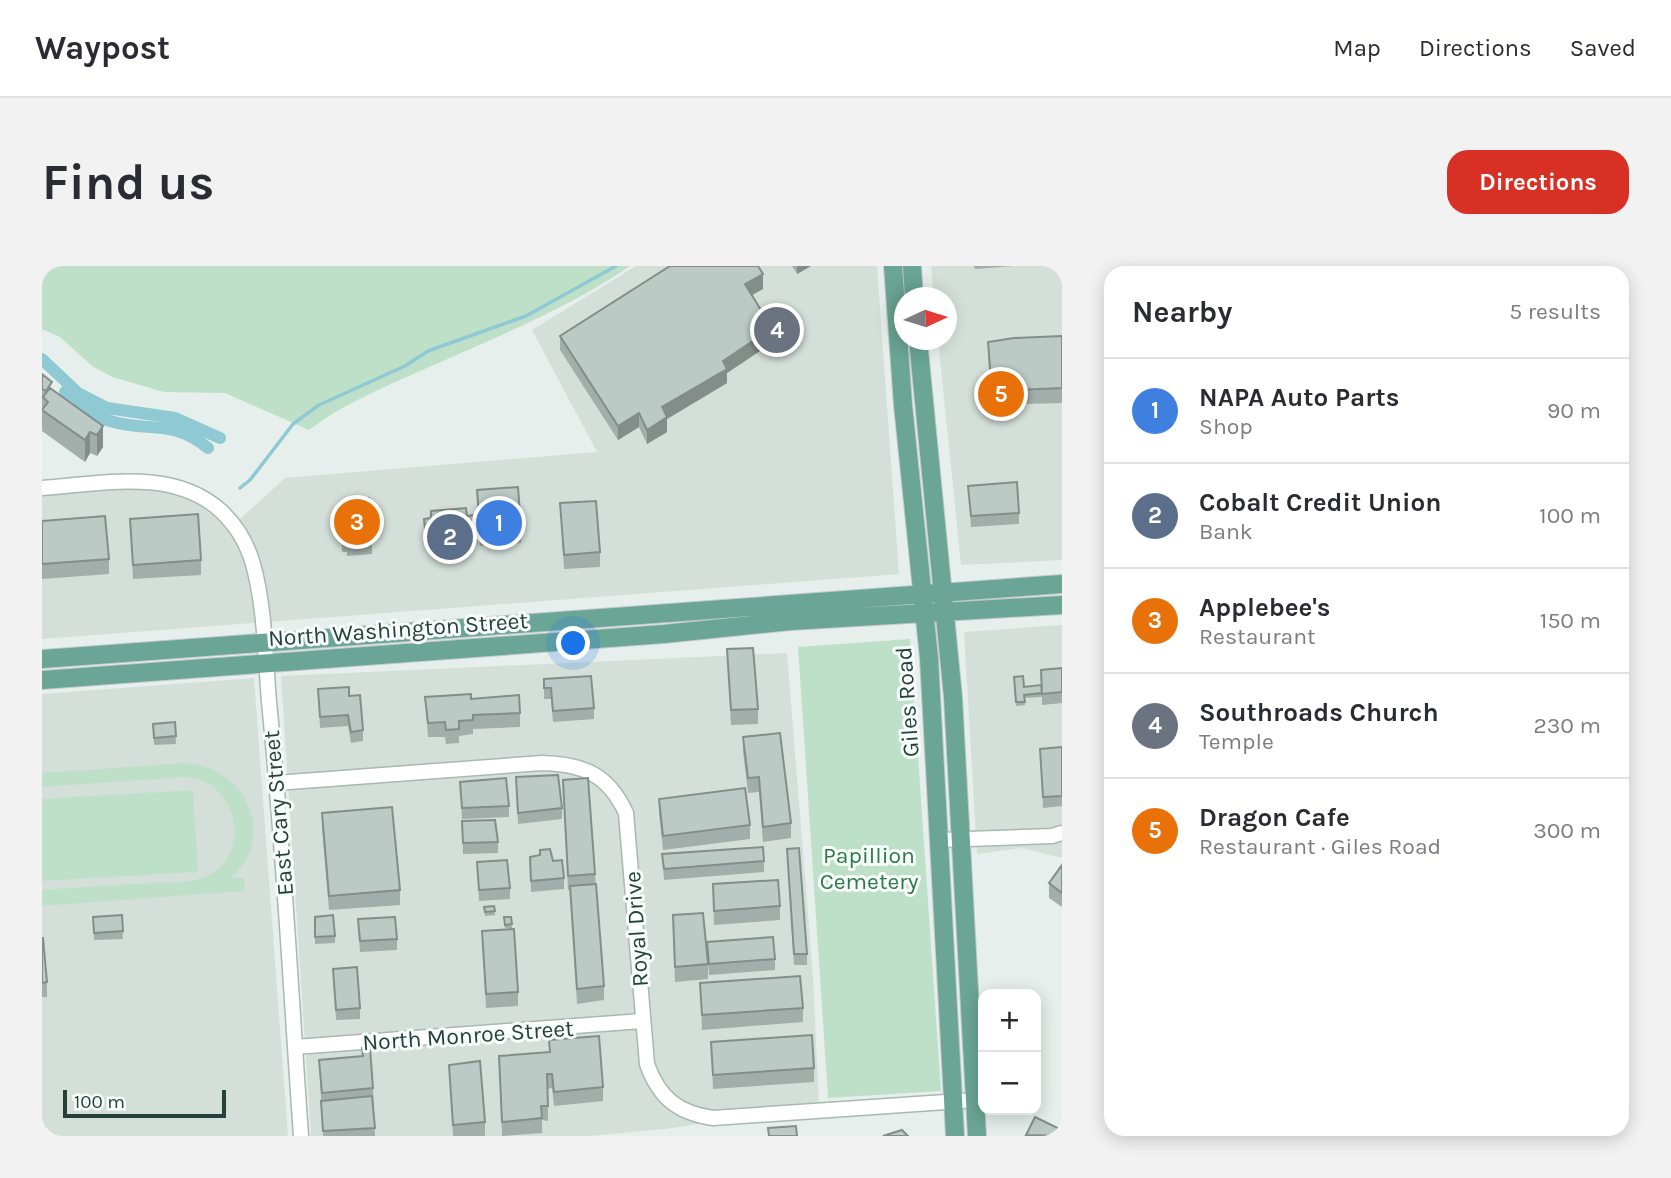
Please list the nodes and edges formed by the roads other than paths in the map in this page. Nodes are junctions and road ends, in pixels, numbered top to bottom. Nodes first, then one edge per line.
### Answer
1 (893, 266) edge
2 (912, 266) edge
3 (913, 287) edge
4 (919, 350) edge
5 (42, 488) edge
6 (1062, 584) edge
7 (944, 591) junction
8 (922, 593) junction
9 (1062, 605) edge
10 (946, 612) junction
11 (925, 614) junction
12 (263, 642) junction
13 (42, 659) edge
14 (264, 663) junction
15 (42, 680) edge
16 (276, 783) junction
17 (1062, 833) edge
18 (960, 839) junction
19 (940, 840) junction
20 (642, 1021) junction
21 (295, 1047) junction
22 (975, 1100) junction
23 (954, 1101) junction
24 (301, 1136) edge
25 (955, 1136) edge
26 (976, 1136) edge

1 - 8 main road, Giles Road
2 - 3 main road
4 - 7 main road, Giles Road
5 - 12 street, East Cary Street
6 - 7 main road, North Washington Street
7 - 8 main road, North Washington Street
7 - 10 main road, Giles Road
8 - 11 main road, Giles Road
8 - 12 main road, North Washington Street
9 - 10 main road, North Washington Street
10 - 11 main road, North Washington Street
10 - 18 main road, Giles Road
11 - 14 main road, North Washington Street
11 - 19 main road, Giles Road
12 - 13 main road, North Washington Street
12 - 14 street, East Cary Street
14 - 15 main road, North Washington Street
14 - 16 street, East Cary Street
16 - 20 street, Royal Drive
16 - 21 street, East Cary Street
17 - 18 street
18 - 19 street
18 - 22 main road, Giles Road
19 - 23 main road, Giles Road
20 - 21 street, North Monroe Street
20 - 23 street, Royal Drive
21 - 24 street, East Cary Street
22 - 23 street, Royal Drive
22 - 26 main road, Giles Road
23 - 25 main road, Giles Road

